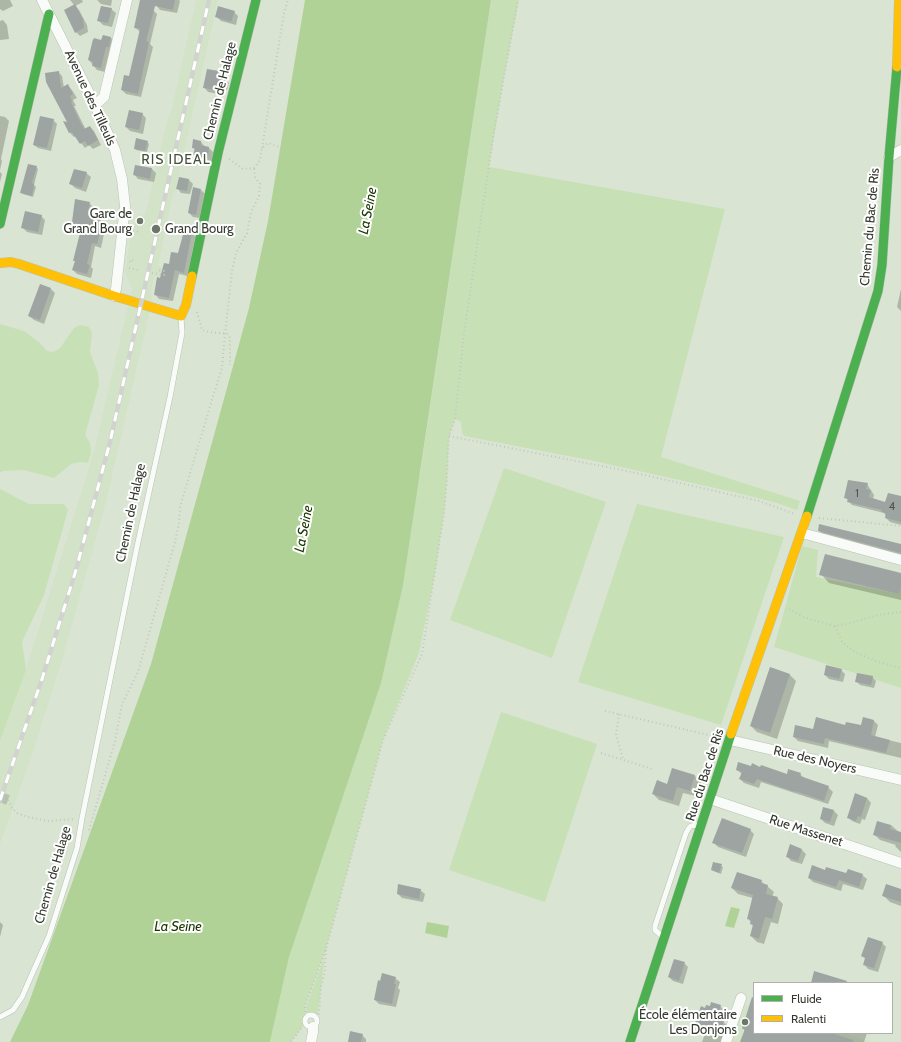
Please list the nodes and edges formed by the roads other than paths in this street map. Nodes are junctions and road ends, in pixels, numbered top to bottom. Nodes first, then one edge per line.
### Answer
1 (42, 0) edge
2 (127, 0) edge
3 (256, 0) edge
4 (899, 0) edge
5 (49, 14) junction
6 (95, 105) junction
7 (901, 150) edge
8 (889, 157) junction
9 (0, 224) edge
10 (0, 263) edge
11 (114, 296) junction
12 (181, 316) junction
13 (807, 517) joint
14 (802, 533) junction
15 (901, 560) edge
16 (730, 740) junction
17 (901, 780) edge
18 (710, 799) junction
19 (702, 824) junction
20 (901, 863) edge
21 (664, 939) junction
22 (741, 998) dead end
23 (0, 1017) edge
24 (312, 1022) road end
25 (311, 1042) edge
26 (630, 1042) edge
27 (726, 1042) edge

1 - 5 street, Avenue des Tilleuls
2 - 6 street
3 - 12 street, Chemin de Halage
4 - 8 street, Chemin du Bac de Ris
5 - 6 street, Avenue des Tilleuls
5 - 9 street
6 - 11 street, Avenue des Tilleuls
7 - 8 street
8 - 13 street, Chemin du Bac de Ris
10 - 11 street
11 - 12 street
12 - 23 lane, Chemin de Halage
13 - 14 street, Rue du Bac de Ris
14 - 15 street
14 - 16 street, Rue du Bac de Ris
16 - 17 street, Rue des Noyers
16 - 18 street, Rue du Bac de Ris
18 - 19 street, Rue du Bac de Ris
18 - 20 street, Rue Massenet
19 - 21 street, Rue du Bac de Ris
19 - 21 lane
21 - 26 street, Rue du Bac de Ris
22 - 27 street
24 - 25 street

